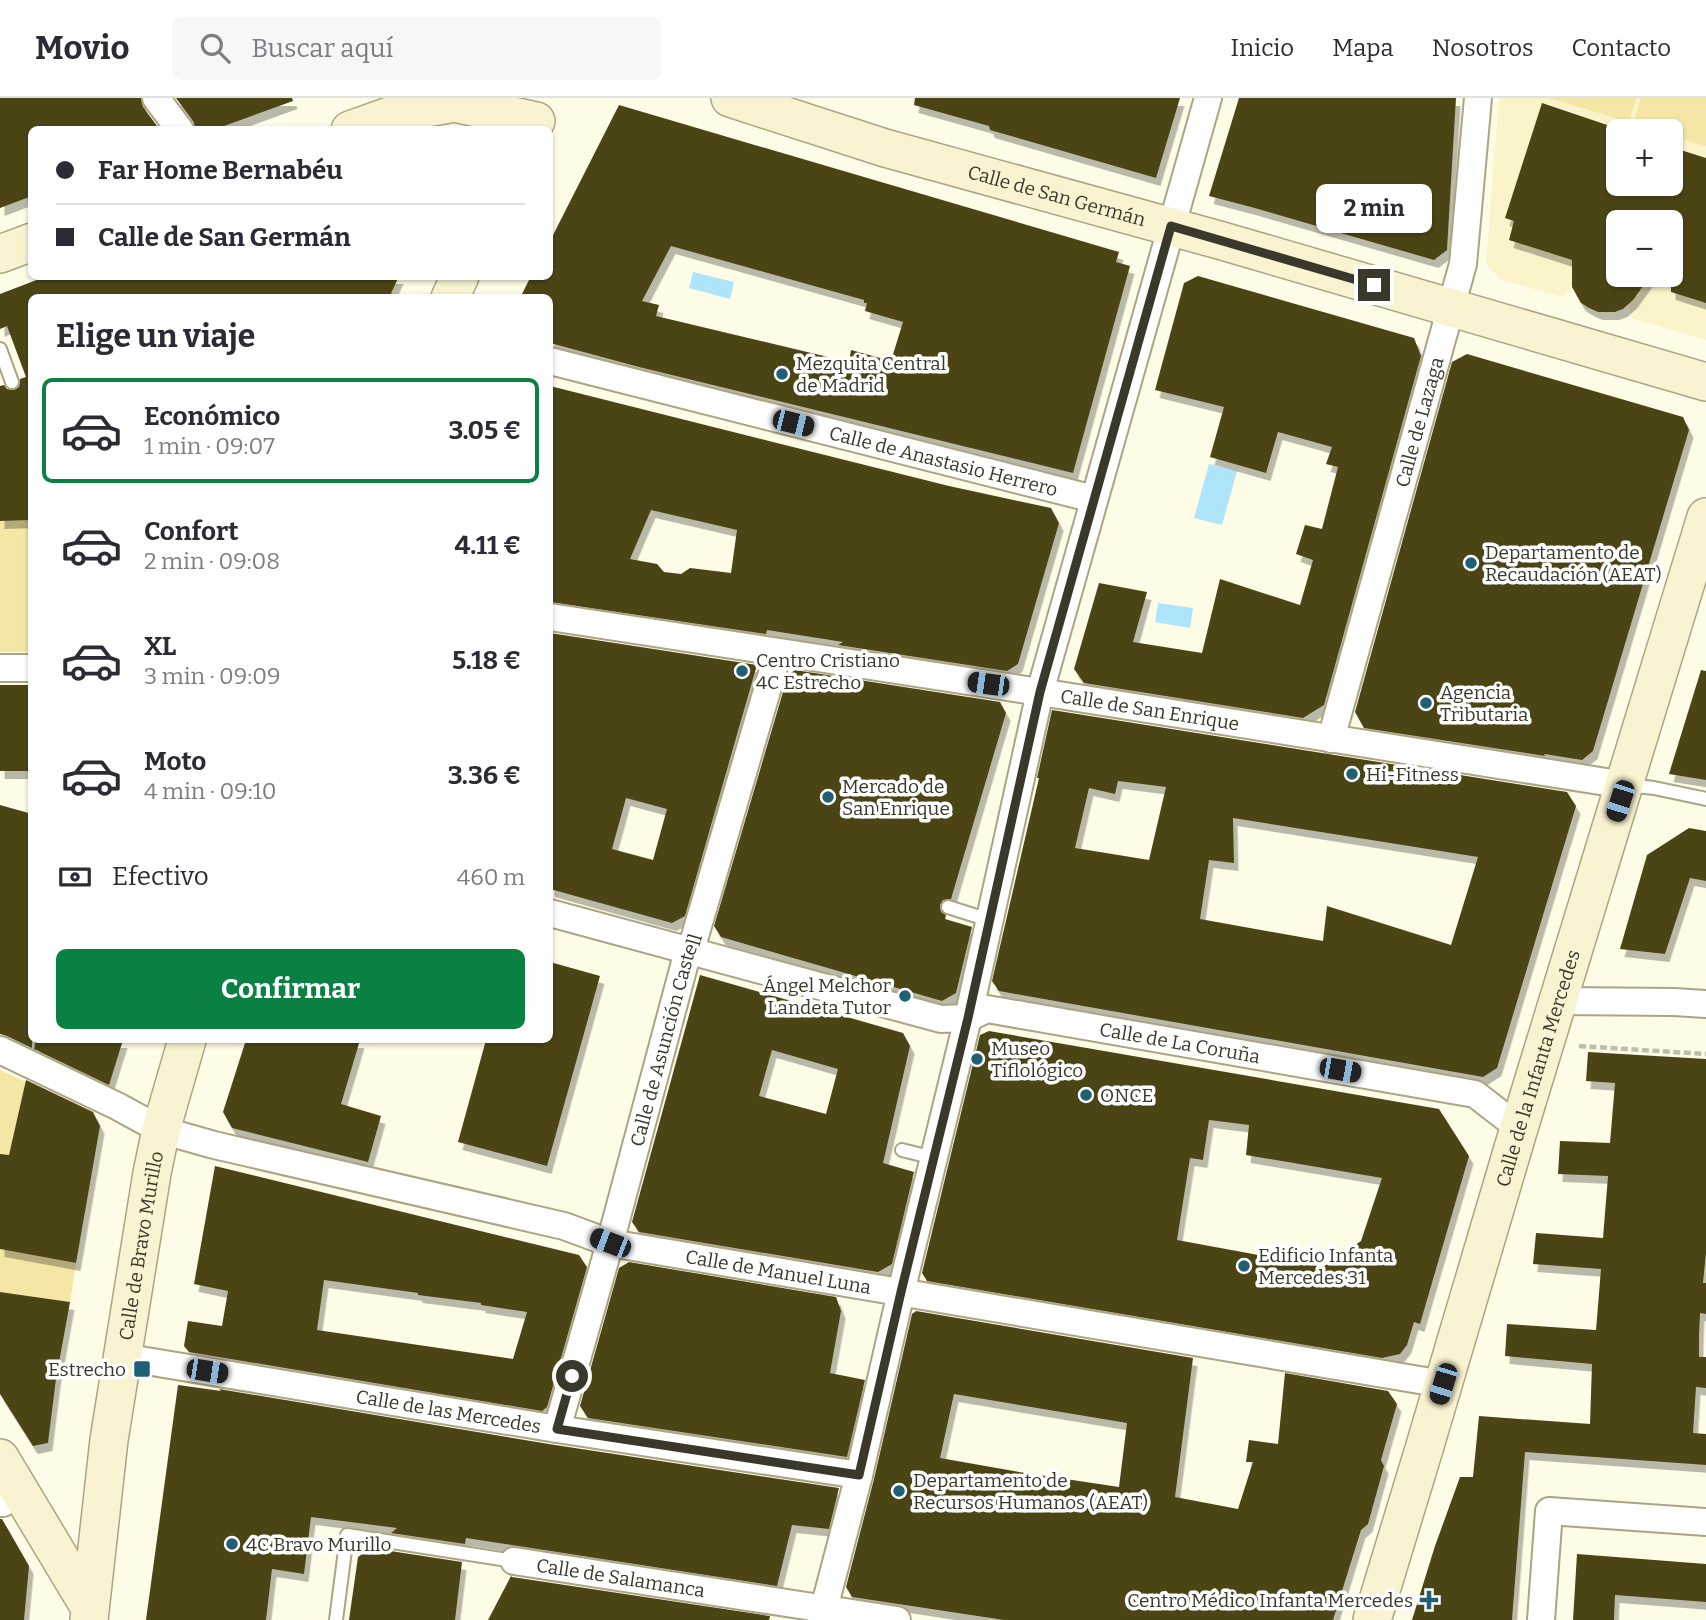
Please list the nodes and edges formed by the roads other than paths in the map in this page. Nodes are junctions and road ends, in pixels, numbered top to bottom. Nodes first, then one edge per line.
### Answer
1 (156, 98) edge
2 (730, 98) edge
3 (1208, 98) edge
4 (1478, 98) edge
5 (387, 114) edge
6 (538, 116) edge
7 (177, 126) edge
8 (1171, 226) junction
9 (28, 244) edge
10 (0, 254) edge
11 (1451, 308) junction
12 (0, 349) edge
13 (553, 362) edge
14 (12, 382) dead end
15 (1706, 382) edge
16 (1094, 499) junction
17 (1706, 517) edge
18 (553, 617) edge
19 (778, 653) junction
20 (0, 668) edge
21 (28, 668) edge
22 (1040, 692) junction
23 (1331, 739) junction
24 (1625, 785) junction
25 (1706, 799) edge
26 (948, 907) dead end
27 (553, 914) edge
28 (989, 920) junction
29 (688, 951) junction
30 (1559, 1001) junction
31 (1706, 1004) edge
32 (968, 1018) junction
33 (186, 1043) edge
34 (0, 1050) edge
35 (1520, 1128) junction
36 (161, 1130) junction
37 (902, 1150) dead end
38 (934, 1158) junction
39 (610, 1243) junction
40 (901, 1292) junction
41 (122, 1357) junction
42 (1443, 1384) junction
43 (557, 1429) junction
44 (0, 1458) edge
45 (859, 1475) junction
46 (1706, 1522) edge
47 (514, 1561) joint
48 (89, 1614) edge
49 (822, 1615) edge
50 (336, 1620) edge
51 (897, 1620) edge
52 (1372, 1620) edge
53 (1541, 1620) edge

1 - 7 street
2 - 8 street, Calle de San Germán
3 - 8 street
4 - 11 street, Calle de Lazaga
5 - 6 street
8 - 11 street, Calle de San Germán
8 - 16 street
9 - 10 street
11 - 15 street, Calle de San Germán
11 - 23 street, Calle de Lazaga
12 - 14 lane
13 - 16 street, Calle de Anastasio Herrero
16 - 22 street
17 - 24 street, Calle de la Infanta Mercedes
18 - 19 street, Calle de San Enrique
19 - 22 street, Calle de San Enrique
19 - 29 street, Calle de Asunción Castell
20 - 21 street
22 - 23 street, Calle de San Enrique
22 - 28 street
23 - 24 street, Calle de San Enrique
24 - 25 lane
24 - 30 street, Calle de la Infanta Mercedes
26 - 28 lane
27 - 29 street, Calle de La Coruña
28 - 32 street
29 - 32 street, Calle de La Coruña
29 - 39 street, Calle de Asunción Castell
30 - 31 street
30 - 35 street, Calle de la Infanta Mercedes
32 - 35 street, Calle de La Coruña
32 - 38 street
33 - 36 street, Calle de Bravo Murillo
34 - 36 street, Calle de Manuel Luna
35 - 42 street, Calle de la Infanta Mercedes
36 - 39 street, Calle de Manuel Luna
36 - 41 street, Calle de Bravo Murillo
37 - 38 lane
38 - 40 street
39 - 40 street, Calle de Manuel Luna
39 - 43 street, Calle de Asunción Castell
40 - 42 street, Calle de Manuel Luna
40 - 45 street
41 - 43 street, Calle de las Mercedes
41 - 48 street, Calle de Bravo Murillo
42 - 52 street, Calle de la Infanta Mercedes
43 - 45 street, Calle de las Mercedes
44 - 48 street
45 - 49 street
46 - 53 street
47 - 49 street, Calle de Salamanca
47 - 50 lane, Calle de Salamanca
49 - 51 street, Calle de Salamanca

